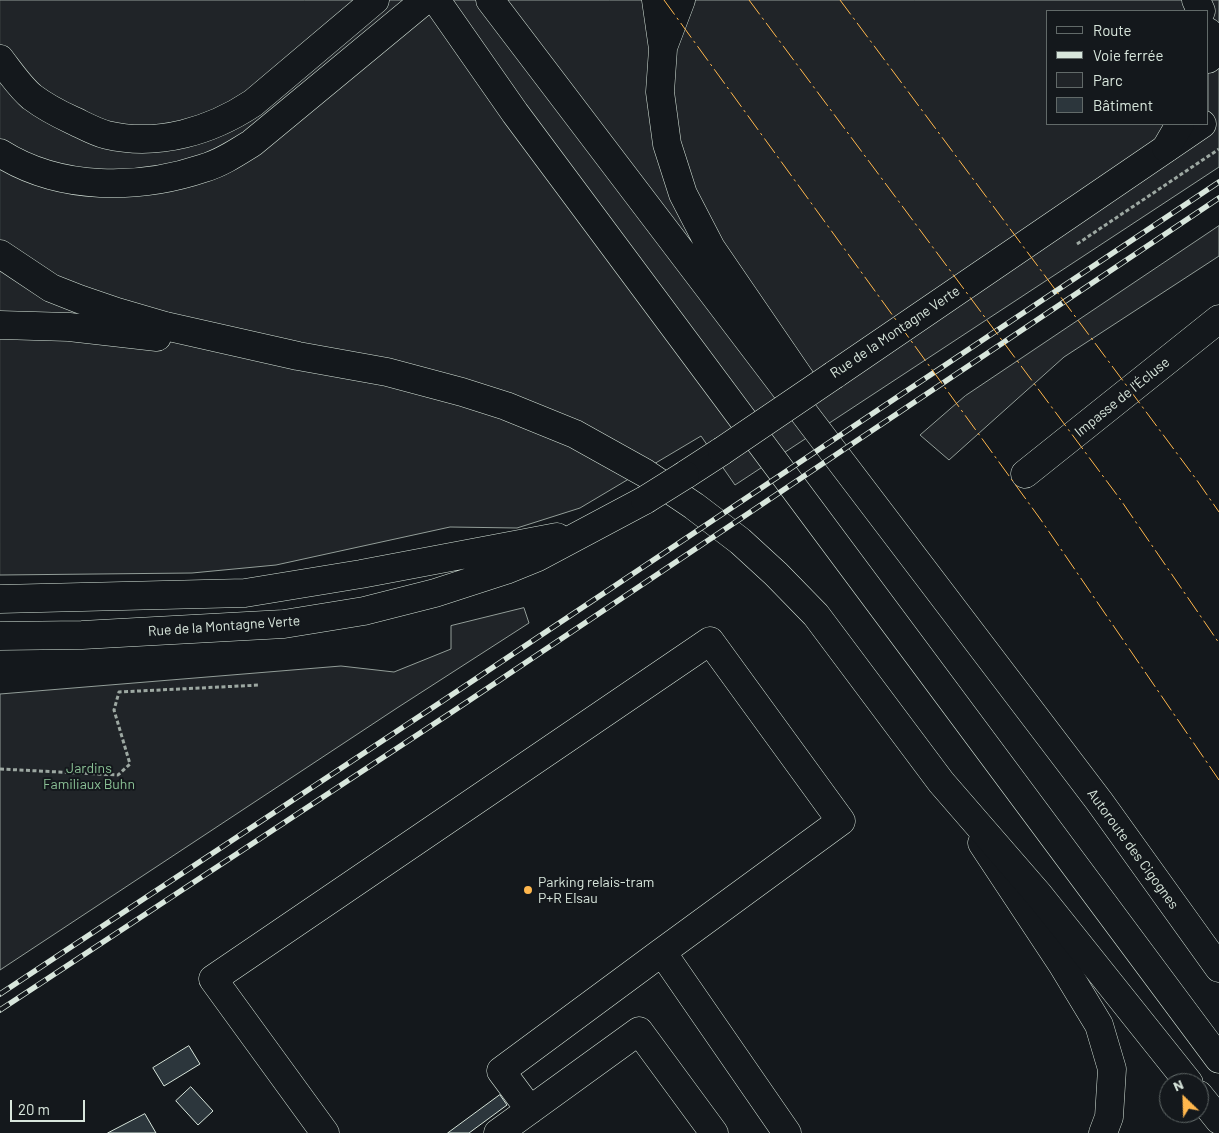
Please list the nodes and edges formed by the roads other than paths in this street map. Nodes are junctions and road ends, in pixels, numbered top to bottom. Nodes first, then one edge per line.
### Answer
1 (375, 0) edge
2 (425, 0) edge
3 (436, 0) edge
4 (490, 0) edge
5 (656, 0) edge
6 (681, 0) edge
7 (1215, 0) edge
8 (1219, 5) edge
9 (663, 49) junction
10 (0, 59) edge
11 (1179, 125) edge
12 (1200, 125) edge
13 (1166, 148) junction
14 (0, 153) edge
15 (0, 254) edge
16 (1219, 319) edge
17 (0, 325) edge
18 (288, 354) junction
19 (1025, 474) dead end
20 (583, 532) junction
21 (0, 600) edge
22 (0, 636) edge
23 (1046, 732) junction
24 (941, 782) junction
25 (662, 952) junction
26 (1219, 968) edge
27 (1219, 1059) edge
28 (1181, 1073) edge
29 (1209, 1108) edge
30 (530, 1110) junction
31 (1219, 1120) edge
32 (325, 1133) edge
33 (498, 1133) edge
34 (714, 1133) edge
35 (787, 1133) edge
36 (1103, 1133) edge

1 - 10 main road
2 - 14 main road
3 - 27 main road
4 - 23 main road
5 - 9 main road
6 - 9 main road
7 - 8 main road
9 - 23 main road
11 - 13 main road
12 - 13 main road, Rue de la Montagne Verte
13 - 20 main road, Rue de la Montagne Verte, bridge
15 - 18 main road
16 - 19 main road, Impasse de l'Écluse
17 - 18 main road
18 - 24 main road
20 - 21 main road, Rue de la Montagne Verte
20 - 22 main road, Rue de la Montagne Verte
23 - 26 main road, Autoroute des Cigognes
24 - 28 main road
24 - 36 main road
25 - 30 main road
25 - 32 main road
25 - 35 main road
29 - 31 main road
30 - 33 main road
30 - 34 main road

